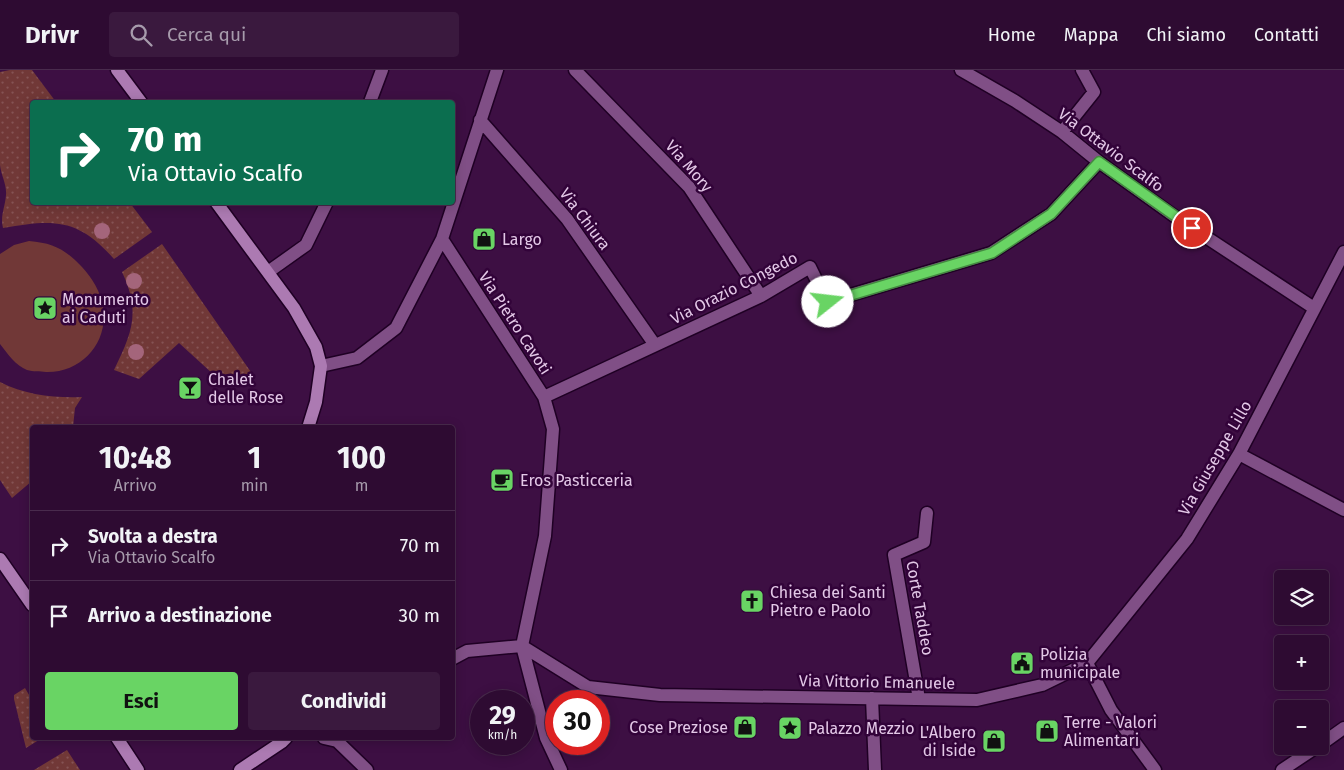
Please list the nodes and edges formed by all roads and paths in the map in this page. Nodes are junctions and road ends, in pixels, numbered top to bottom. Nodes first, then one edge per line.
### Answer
1 (117, 70) edge
2 (382, 70) edge
3 (497, 70) edge
4 (576, 70) edge
5 (961, 70) edge
6 (1082, 70) edge
7 (140, 100) edge
8 (371, 100) edge
9 (480, 120) junction
10 (1062, 132) junction
11 (1099, 162) junction
12 (455, 198) edge
13 (218, 205) edge
14 (326, 205) edge
15 (453, 205) edge
16 (442, 239) junction
17 (1344, 252) edge
18 (268, 272) junction
19 (1339, 275) edge
20 (761, 296) junction
21 (1314, 308) junction
22 (655, 345) junction
23 (321, 366) junction
24 (544, 397) junction
25 (309, 425) edge
26 (1239, 454) junction
27 (1344, 510) edge
28 (927, 513) dead end
29 (0, 559) edge
30 (30, 600) edge
31 (522, 646) junction
32 (455, 657) edge
33 (1087, 663) junction
34 (872, 698) junction
35 (919, 699) junction
36 (1344, 728) edge
37 (1329, 739) edge
38 (118, 740) edge
39 (284, 740) edge
40 (332, 740) edge
41 (1305, 755) edge
42 (245, 769) edge
43 (138, 770) edge
44 (367, 770) edge
45 (561, 770) edge
46 (876, 770) edge
47 (1155, 770) edge
48 (1282, 770) edge

1 - 7 main road
2 - 8 street
3 - 9 street
4 - 20 street, Via Mory
5 - 10 street, Via Ottavio Scalfo
6 - 10 street
9 - 12 street
9 - 22 street, Via Chiura
10 - 11 street, Via Ottavio Scalfo
11 - 20 street, Via Orazio Congedo
11 - 21 street, Via Ottavio Scalfo
13 - 18 main road
14 - 18 street
15 - 16 street
16 - 23 street
16 - 24 street, Via Pietro Cavoti
17 - 19 street, Via Giuseppe Lillo
18 - 23 main road
19 - 21 street, Via Giuseppe Lillo
20 - 22 street, Via Orazio Congedo
21 - 26 street, Via Giuseppe Lillo
22 - 24 street, Via Orazio Congedo
23 - 25 main road
24 - 31 street, Via Pietro Cavoti
26 - 27 street
26 - 33 street, Via Giuseppe Lillo
28 - 35 street, Corte Taddeo
29 - 30 main road
31 - 32 street
31 - 34 street, Via Vittorio Emanuele
31 - 45 street
33 - 35 street, Via Vittorio Emanuele
33 - 47 street
34 - 35 street, Via Vittorio Emanuele
34 - 46 street
36 - 37 street
38 - 43 main road
39 - 42 main road
40 - 44 street
41 - 48 street

